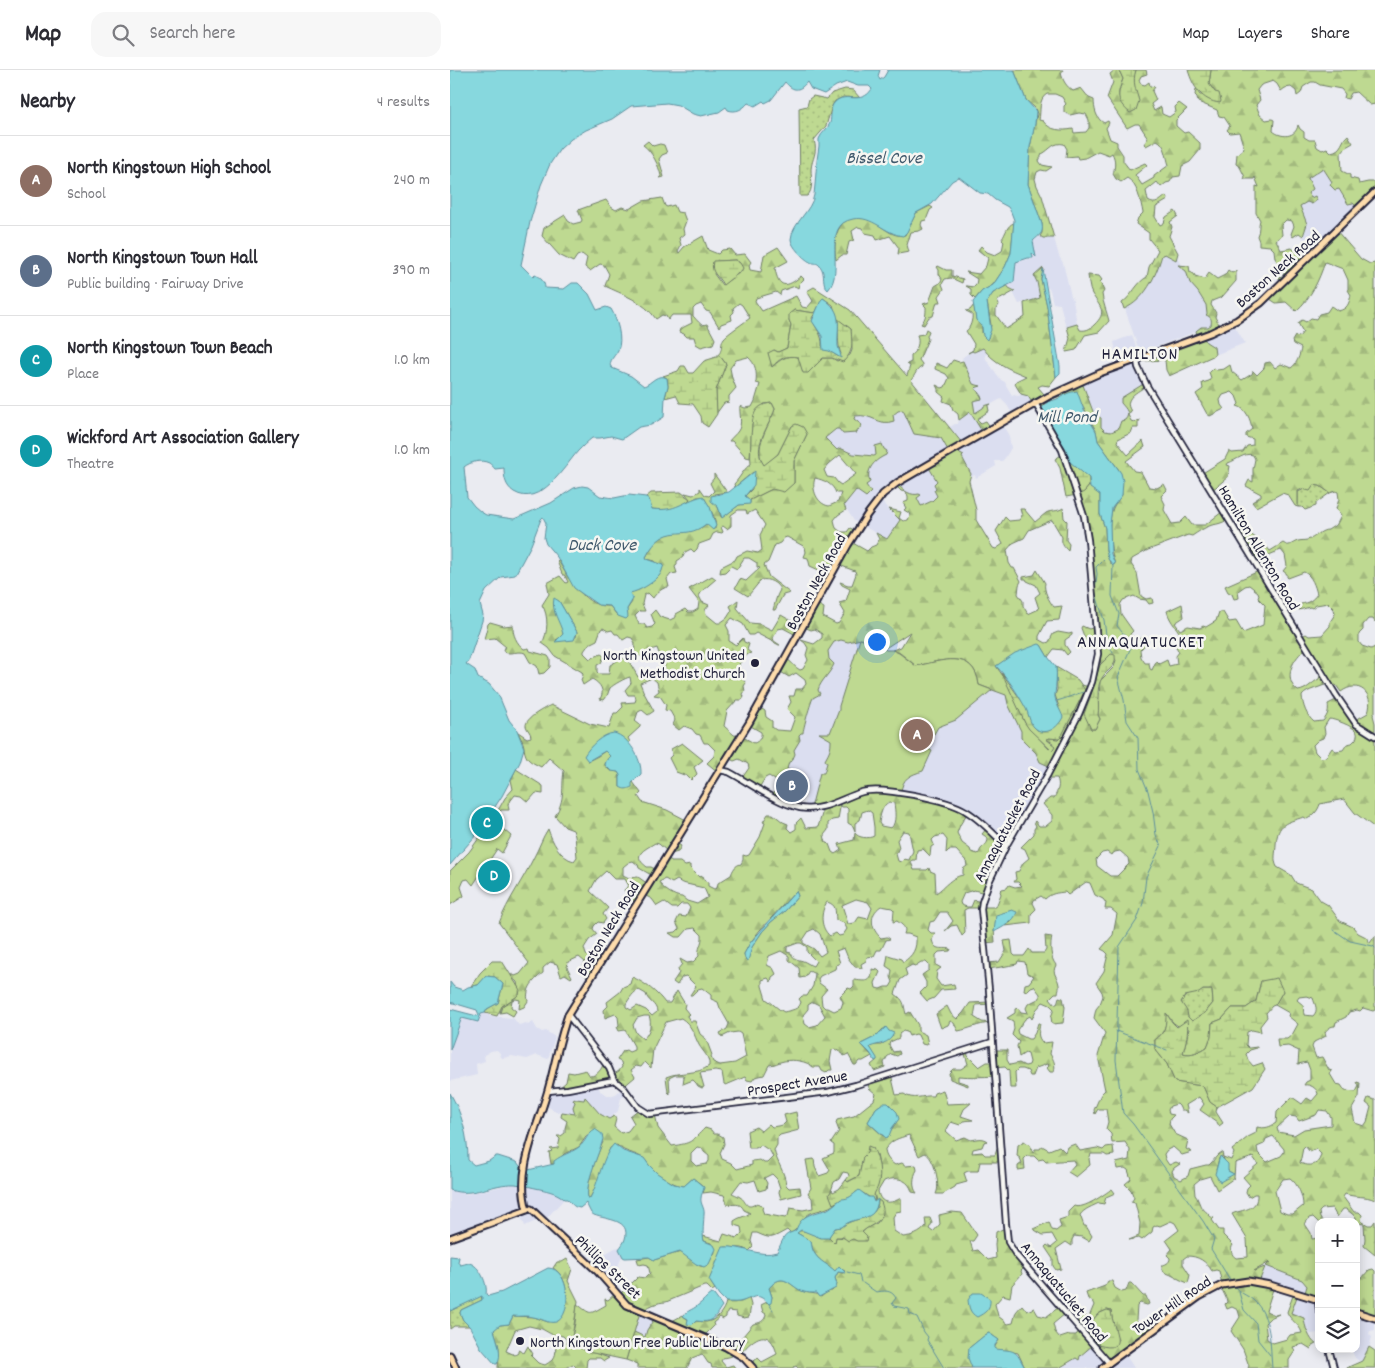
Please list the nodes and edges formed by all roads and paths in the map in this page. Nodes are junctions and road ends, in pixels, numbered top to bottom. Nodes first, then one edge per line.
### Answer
1 (1375, 192) edge
2 (1137, 360) junction
3 (1035, 403) junction
4 (1375, 736) edge
5 (720, 770) junction
6 (1006, 846) junction
7 (568, 1015) junction
8 (992, 1042) junction
9 (614, 1080) junction
10 (548, 1090) junction
11 (528, 1208) junction
12 (450, 1238) edge
13 (1315, 1299) edge
14 (1360, 1313) edge
15 (1375, 1318) edge
16 (1330, 1353) edge
17 (450, 1355) edge
18 (1109, 1363) junction
19 (456, 1368) edge
20 (753, 1368) edge
21 (1102, 1368) edge
22 (1334, 1368) edge

1 - 2 main road, Boston Neck Road
2 - 3 main road, Boston Neck Road
2 - 4 street, Hamilton Allenton Road
3 - 5 main road, Boston Neck Road
3 - 6 street, Annaquatucket Road
5 - 6 street
5 - 7 main road, Boston Neck Road
6 - 8 street, Annaquatucket Road
7 - 9 street
7 - 10 main road, Boston Neck Road
8 - 9 street, Prospect Avenue
8 - 18 street, Annaquatucket Road
9 - 10 street
10 - 11 main road, Boston Neck Road
11 - 12 main road
11 - 20 main road, Phillips Street
13 - 18 main road, Tower Hill Road
14 - 15 main road
16 - 22 street
17 - 19 main road
18 - 21 main road, Tower Hill Road

